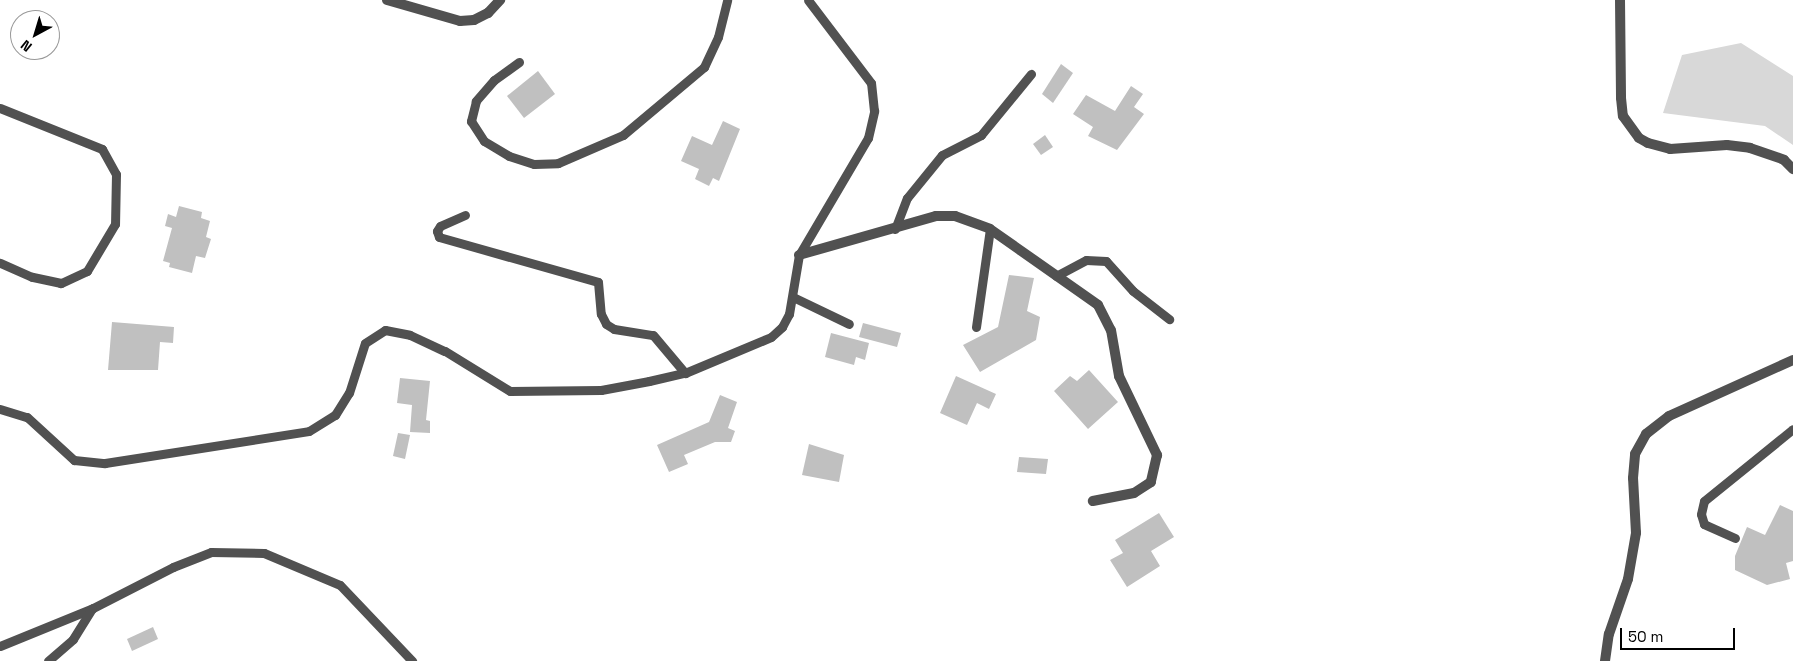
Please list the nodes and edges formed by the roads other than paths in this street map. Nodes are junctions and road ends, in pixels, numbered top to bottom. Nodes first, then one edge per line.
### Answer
1 (387, 0) edge
2 (500, 0) edge
3 (727, 0) edge
4 (808, 0) edge
5 (1620, 0) edge
6 (519, 62) dead end
7 (1031, 74) dead end
8 (0, 108) edge
9 (1793, 169) edge
10 (465, 215) dead end
11 (895, 229) junction
12 (990, 229) junction
13 (799, 255) junction
14 (0, 264) edge
15 (1056, 276) junction
16 (793, 297) junction
17 (1169, 318) dead end
18 (849, 324) dead end
19 (976, 327) dead end
20 (1793, 360) edge
21 (685, 373) junction
22 (0, 409) edge
23 (1793, 429) edge
24 (1093, 502) dead end
25 (1734, 538) dead end
26 (93, 608) junction
27 (0, 646) edge
28 (48, 661) edge
29 (412, 661) edge
30 (1605, 661) edge

1 - 2 street
3 - 6 lane
4 - 13 lane
5 - 9 street
7 - 11 lane
8 - 14 lane
10 - 21 lane
11 - 12 street
11 - 13 street
12 - 15 street
12 - 19 lane
13 - 16 lane
15 - 17 lane
15 - 24 street
16 - 18 lane
16 - 21 lane
20 - 30 street
21 - 22 lane
23 - 25 lane
26 - 27 lane
26 - 28 lane
26 - 29 lane

